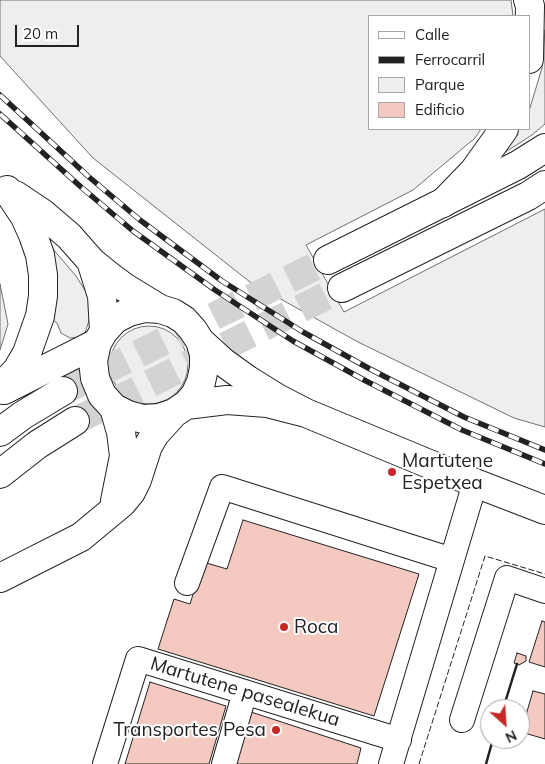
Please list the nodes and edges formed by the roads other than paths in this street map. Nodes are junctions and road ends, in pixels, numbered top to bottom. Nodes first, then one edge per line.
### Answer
1 (528, 0) edge
2 (530, 15) edge
3 (503, 130) edge
4 (545, 148) edge
5 (545, 185) edge
6 (3, 187) edge
7 (442, 203) junction
8 (328, 260) tunnel mouth
9 (91, 262) junction
10 (342, 288) tunnel mouth
11 (160, 309) junction
12 (100, 337) junction
13 (200, 341) junction
14 (0, 388) edge
15 (63, 391) tunnel mouth
16 (0, 392) edge
17 (114, 408) junction
18 (180, 409) junction
19 (306, 413) junction
20 (75, 421) tunnel mouth
21 (0, 432) edge
22 (0, 474) edge
23 (475, 483) junction
24 (545, 510) edge
25 (112, 512) junction
26 (452, 560) junction
27 (0, 578) edge
28 (188, 583) dead end
29 (545, 591) edge
30 (245, 692) junction
31 (462, 720) dead end
32 (399, 740) junction
33 (105, 764) edge
34 (224, 764) edge
35 (392, 764) edge

1 - 2 main road
3 - 7 main road
4 - 7 main road
5 - 10 main road
6 - 9 main road
6 - 14 main road
7 - 8 main road
9 - 11 main road
9 - 12 main road
11 - 12 main road
11 - 13 main road
12 - 16 main road
12 - 17 main road
13 - 18 main road
13 - 19 main road
15 - 21 main road
17 - 18 main road
17 - 25 main road
18 - 19 main road
18 - 25 main road
19 - 23 main road
20 - 22 main road
23 - 24 main road
23 - 26 street
25 - 27 main road
26 - 28 street
26 - 32 street
29 - 31 street
30 - 32 street, Martutene pasealekua
30 - 33 street, Martutene pasealekua
30 - 34 street
32 - 35 street

